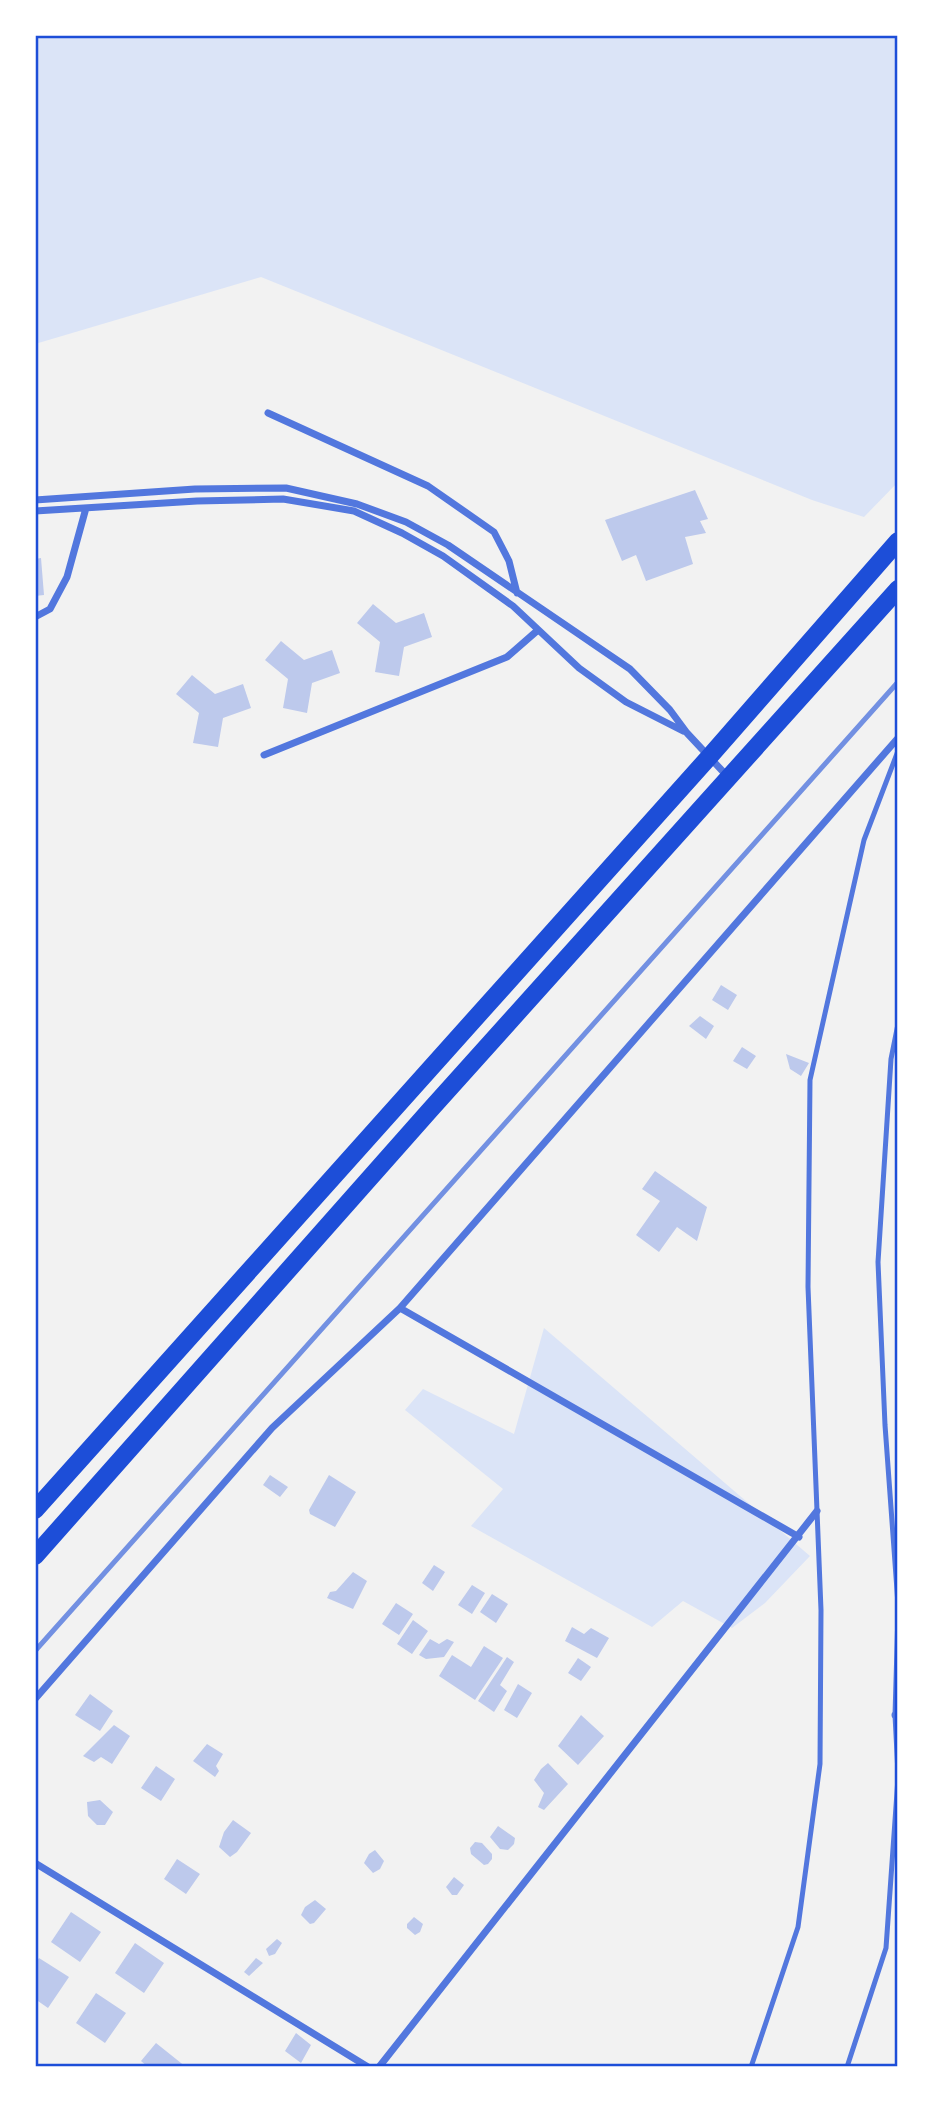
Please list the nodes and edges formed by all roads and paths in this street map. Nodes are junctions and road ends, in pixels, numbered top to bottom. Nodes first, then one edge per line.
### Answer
1 (268, 413) dead end
2 (35, 500) edge
3 (86, 508) junction
4 (35, 511) edge
5 (898, 541) edge
6 (898, 590) edge
7 (517, 594) junction
8 (35, 617) edge
9 (538, 631) junction
10 (687, 733) junction
11 (898, 738) edge
12 (898, 751) edge
13 (264, 755) dead end
14 (710, 756) junction
15 (729, 779) junction
16 (898, 1024) edge
17 (400, 1308) junction
18 (35, 1510) edge
19 (817, 1511) junction
20 (799, 1537) junction
21 (35, 1556) edge
22 (898, 1604) edge
23 (898, 1613) edge
24 (35, 1699) edge
25 (896, 1715) edge
26 (898, 1775) edge
27 (35, 1863) edge
28 (368, 2067) edge
29 (379, 2067) edge
30 (751, 2067) edge
31 (846, 2067) edge

1 - 7 street
2 - 7 street
3 - 4 street
3 - 8 street
3 - 9 street
5 - 14 highway
6 - 15 highway
7 - 10 street
9 - 10 street
9 - 13 street
10 - 14 street
11 - 17 street
12 - 19 lane
14 - 15 street
14 - 18 highway
15 - 21 highway
16 - 22 lane
17 - 20 street
17 - 24 street
19 - 20 street
19 - 30 lane
20 - 29 street
23 - 25 lane
25 - 26 lane
26 - 31 lane
27 - 28 street

